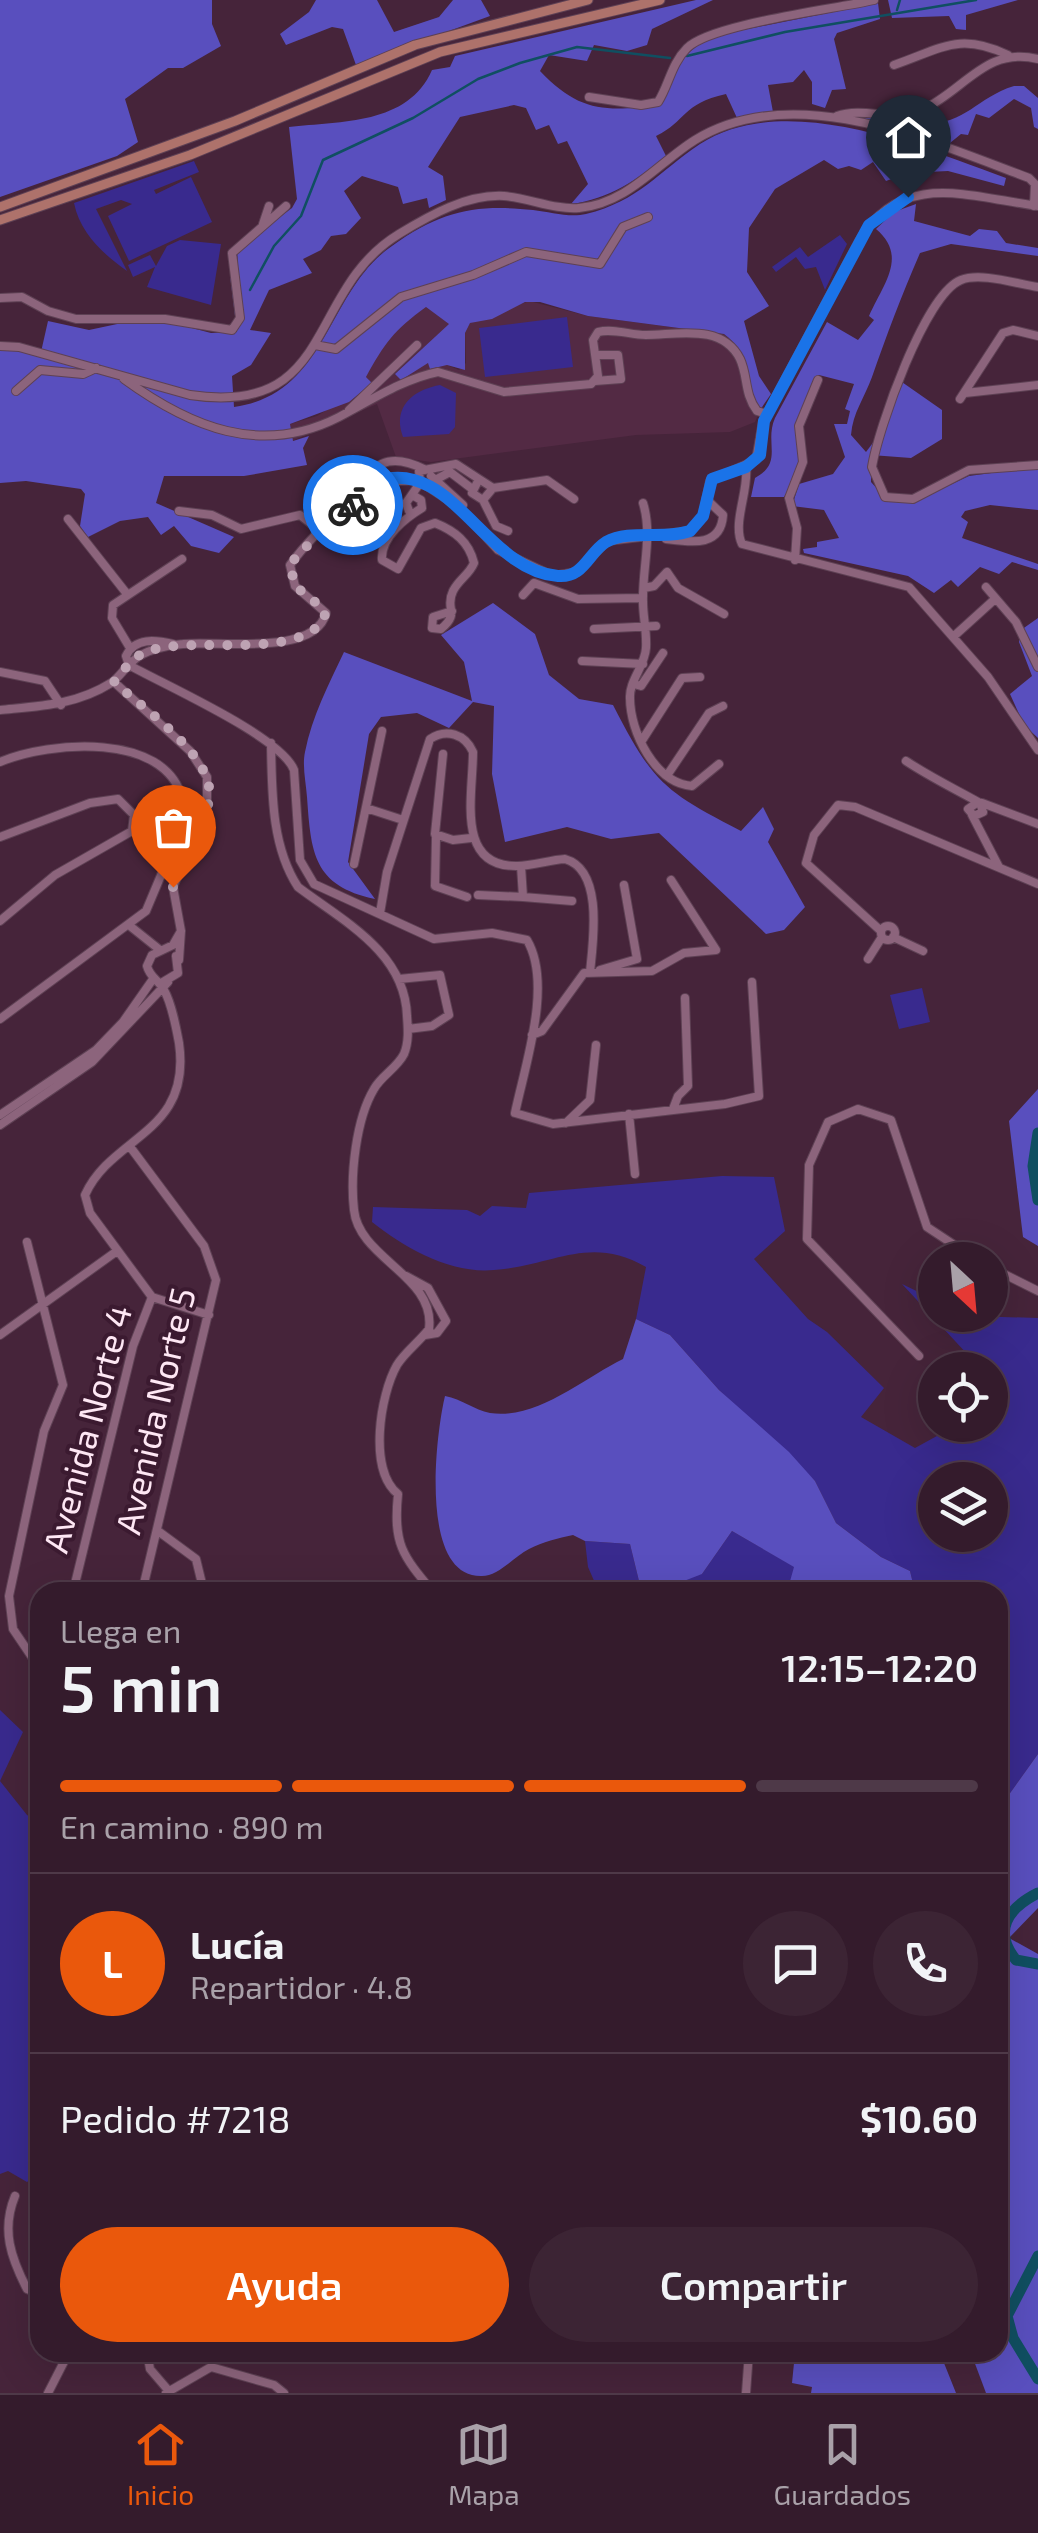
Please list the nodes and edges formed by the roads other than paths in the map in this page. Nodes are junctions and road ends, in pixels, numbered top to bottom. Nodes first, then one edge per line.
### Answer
1 (588, 0) edge
2 (660, 0) edge
3 (874, 0) edge
4 (1008, 55) junction
5 (1038, 59) edge
6 (894, 65) dead end
7 (590, 96) dead end
8 (837, 116) junction
9 (269, 206) dead end
10 (286, 206) dead end
11 (1036, 206) edge
12 (0, 207) edge
13 (648, 218) dead end
14 (0, 220) edge
15 (262, 228) junction
16 (1038, 286) edge
17 (0, 298) edge
18 (1038, 336) edge
19 (315, 345) junction
20 (417, 345) dead end
21 (0, 346) edge
22 (596, 355) junction
23 (96, 368) junction
24 (120, 376) junction
25 (818, 380) dead end
26 (595, 382) junction
27 (1038, 385) edge
28 (16, 390) dead end
29 (348, 413) junction
30 (767, 414) junction
31 (1038, 465) edge
32 (746, 467) junction
33 (430, 474) junction
34 (479, 479) junction
35 (420, 482) junction
36 (472, 488) junction
37 (493, 488) junction
38 (574, 498) dead end
39 (706, 499) junction
40 (483, 500) junction
41 (644, 503) dead end
42 (179, 512) dead end
43 (467, 514) junction
44 (68, 519) dead end
45 (320, 531) junction
46 (508, 532) dead end
47 (649, 537) junction
48 (182, 559) dead end
49 (794, 560) junction
50 (986, 587) dead end
51 (643, 593) junction
52 (127, 594) junction
53 (523, 595) dead end
54 (996, 599) junction
55 (452, 612) dead end
56 (724, 614) dead end
57 (656, 626) dead end
58 (594, 629) dead end
59 (646, 629) junction
60 (953, 637) junction
61 (178, 645) junction
62 (132, 647) junction
63 (148, 651) junction
64 (662, 654) dead end
65 (582, 661) dead end
66 (643, 664) junction
67 (129, 665) junction
68 (1038, 667) edge
69 (147, 670) junction
70 (0, 672) edge
71 (700, 677) dead end
72 (114, 682) junction
73 (634, 684) junction
74 (61, 705) junction
75 (723, 706) dead end
76 (0, 710) edge
77 (382, 731) dead end
78 (641, 742) junction
79 (271, 744) junction
80 (0, 750) edge
81 (1038, 750) edge
82 (443, 754) dead end
83 (4, 760) edge
84 (906, 761) dead end
85 (719, 764) dead end
86 (668, 774) junction
87 (366, 808) junction
88 (977, 810) junction
89 (403, 820) junction
90 (1038, 824) edge
91 (436, 837) junction
92 (0, 838) edge
93 (471, 838) junction
94 (354, 864) dead end
95 (521, 866) junction
96 (999, 867) junction
97 (671, 880) dead end
98 (1038, 884) edge
99 (624, 885) dead end
100 (478, 896) dead end
101 (523, 896) junction
102 (467, 897) dead end
103 (572, 901) dead end
104 (380, 914) junction
105 (0, 922) edge
106 (130, 926) junction
107 (180, 932) junction
108 (882, 934) junction
109 (142, 940) junction
110 (162, 950) junction
111 (923, 951) dead end
112 (868, 959) dead end
113 (149, 960) junction
114 (178, 960) junction
115 (593, 972) junction
116 (399, 979) junction
117 (162, 981) junction
118 (752, 982) dead end
119 (685, 998) dead end
120 (147, 1002) junction
121 (170, 1007) junction
122 (0, 1019) edge
123 (408, 1029) junction
124 (532, 1035) junction
125 (596, 1045) dead end
126 (673, 1110) junction
127 (0, 1114) edge
128 (629, 1114) junction
129 (566, 1123) junction
130 (0, 1125) edge
131 (131, 1148) junction
132 (635, 1174) dead end
133 (27, 1242) dead end
134 (949, 1242) edge
135 (117, 1251) junction
136 (406, 1276) junction
137 (1008, 1276) edge
138 (1038, 1291) edge
139 (152, 1297) junction
140 (44, 1306) junction
141 (209, 1314) junction
142 (0, 1335) edge
143 (424, 1336) junction
144 (918, 1355) edge
145 (158, 1531) junction
146 (75, 1582) edge
147 (145, 1582) edge
148 (202, 1582) edge
149 (423, 1582) edge
150 (30, 1656) edge
151 (15, 2196) dead end
152 (30, 2291) edge
153 (64, 2362) edge
154 (149, 2362) edge
155 (748, 2362) edge
156 (167, 2391) edge
157 (48, 2393) edge
158 (284, 2393) edge
159 (746, 2393) edge

1 - 12 main road
2 - 14 main road
3 - 7 street
4 - 5 street
4 - 6 street
4 - 8 street
8 - 11 street
8 - 19 street
9 - 15 street
10 - 15 street
11 - 30 street
13 - 19 street
15 - 17 street
16 - 31 street
18 - 27 street
19 - 24 street
20 - 29 street
21 - 23 street
22 - 26 street
22 - 26 street
22 - 30 street
23 - 24 street
23 - 28 street
24 - 29 street
25 - 49 street
26 - 29 street
30 - 32 street
32 - 39 street
32 - 49 street
33 - 34 street
33 - 35 street
33 - 36 street
33 - 43 street
33 - 45 street
34 - 36 street
34 - 37 street
35 - 43 street
35 - 45 street
35 - 55 street
36 - 40 street
37 - 38 street
37 - 40 street
39 - 47 street
39 - 47 street
40 - 46 street
41 - 47 street
42 - 45 street
43 - 47 street
44 - 52 street
45 - 61 street
47 - 51 street
48 - 52 street
49 - 60 street
50 - 54 street
51 - 53 street
51 - 56 street
51 - 59 street
52 - 62 street
54 - 60 street
54 - 68 street
57 - 59 street
58 - 59 street
59 - 66 street
60 - 81 street
61 - 62 street
61 - 63 street
62 - 63 street
62 - 67 street
63 - 67 street
63 - 69 street
64 - 73 street
65 - 66 street
66 - 73 street
67 - 69 street
67 - 72 street
69 - 79 street
70 - 74 street
71 - 78 street
72 - 74 street
72 - 107 street
73 - 78 street
74 - 76 street
75 - 86 street
77 - 87 street
78 - 86 street
79 - 104 street
79 - 116 street
80 - 83 street
82 - 91 street
83 - 106 street
84 - 88 street
85 - 86 street
87 - 89 street
87 - 94 street
88 - 90 street
88 - 96 street
89 - 93 street
89 - 104 street
91 - 93 street
91 - 102 street
92 - 105 street
93 - 95 street
95 - 101 street
95 - 115 street
96 - 98 street
96 - 108 street
97 - 115 street
99 - 115 street
100 - 101 street
101 - 103 street
104 - 124 street
106 - 109 street
106 - 122 street
107 - 110 street
107 - 114 street
108 - 111 street
108 - 112 street
109 - 110 street
109 - 113 street
110 - 113 street
110 - 114 street
113 - 117 street
114 - 117 street
115 - 124 street
116 - 123 street
116 - 123 street
117 - 120 street
117 - 121 street, Avenida Norte 4
117 - 127 street
118 - 126 street
119 - 126 street
120 - 121 street
120 - 130 street
121 - 131 street, Avenida Norte 4
123 - 136 street
124 - 129 street
125 - 129 street
126 - 128 street
128 - 129 street
128 - 132 street
131 - 135 street, Avenida Norte 4
131 - 141 street, Avenida Norte 5
133 - 140 street
134 - 144 street
135 - 139 street, Avenida Norte 4
135 - 140 street
136 - 143 street
136 - 143 street
137 - 138 street
139 - 141 street
139 - 146 street, Avenida Norte 4
140 - 142 street
140 - 150 street
141 - 145 street, Avenida Norte 5
143 - 149 street
145 - 147 street, Avenida Norte 5
145 - 148 street
151 - 152 street
153 - 157 street
154 - 156 street
155 - 159 street
156 - 158 street

